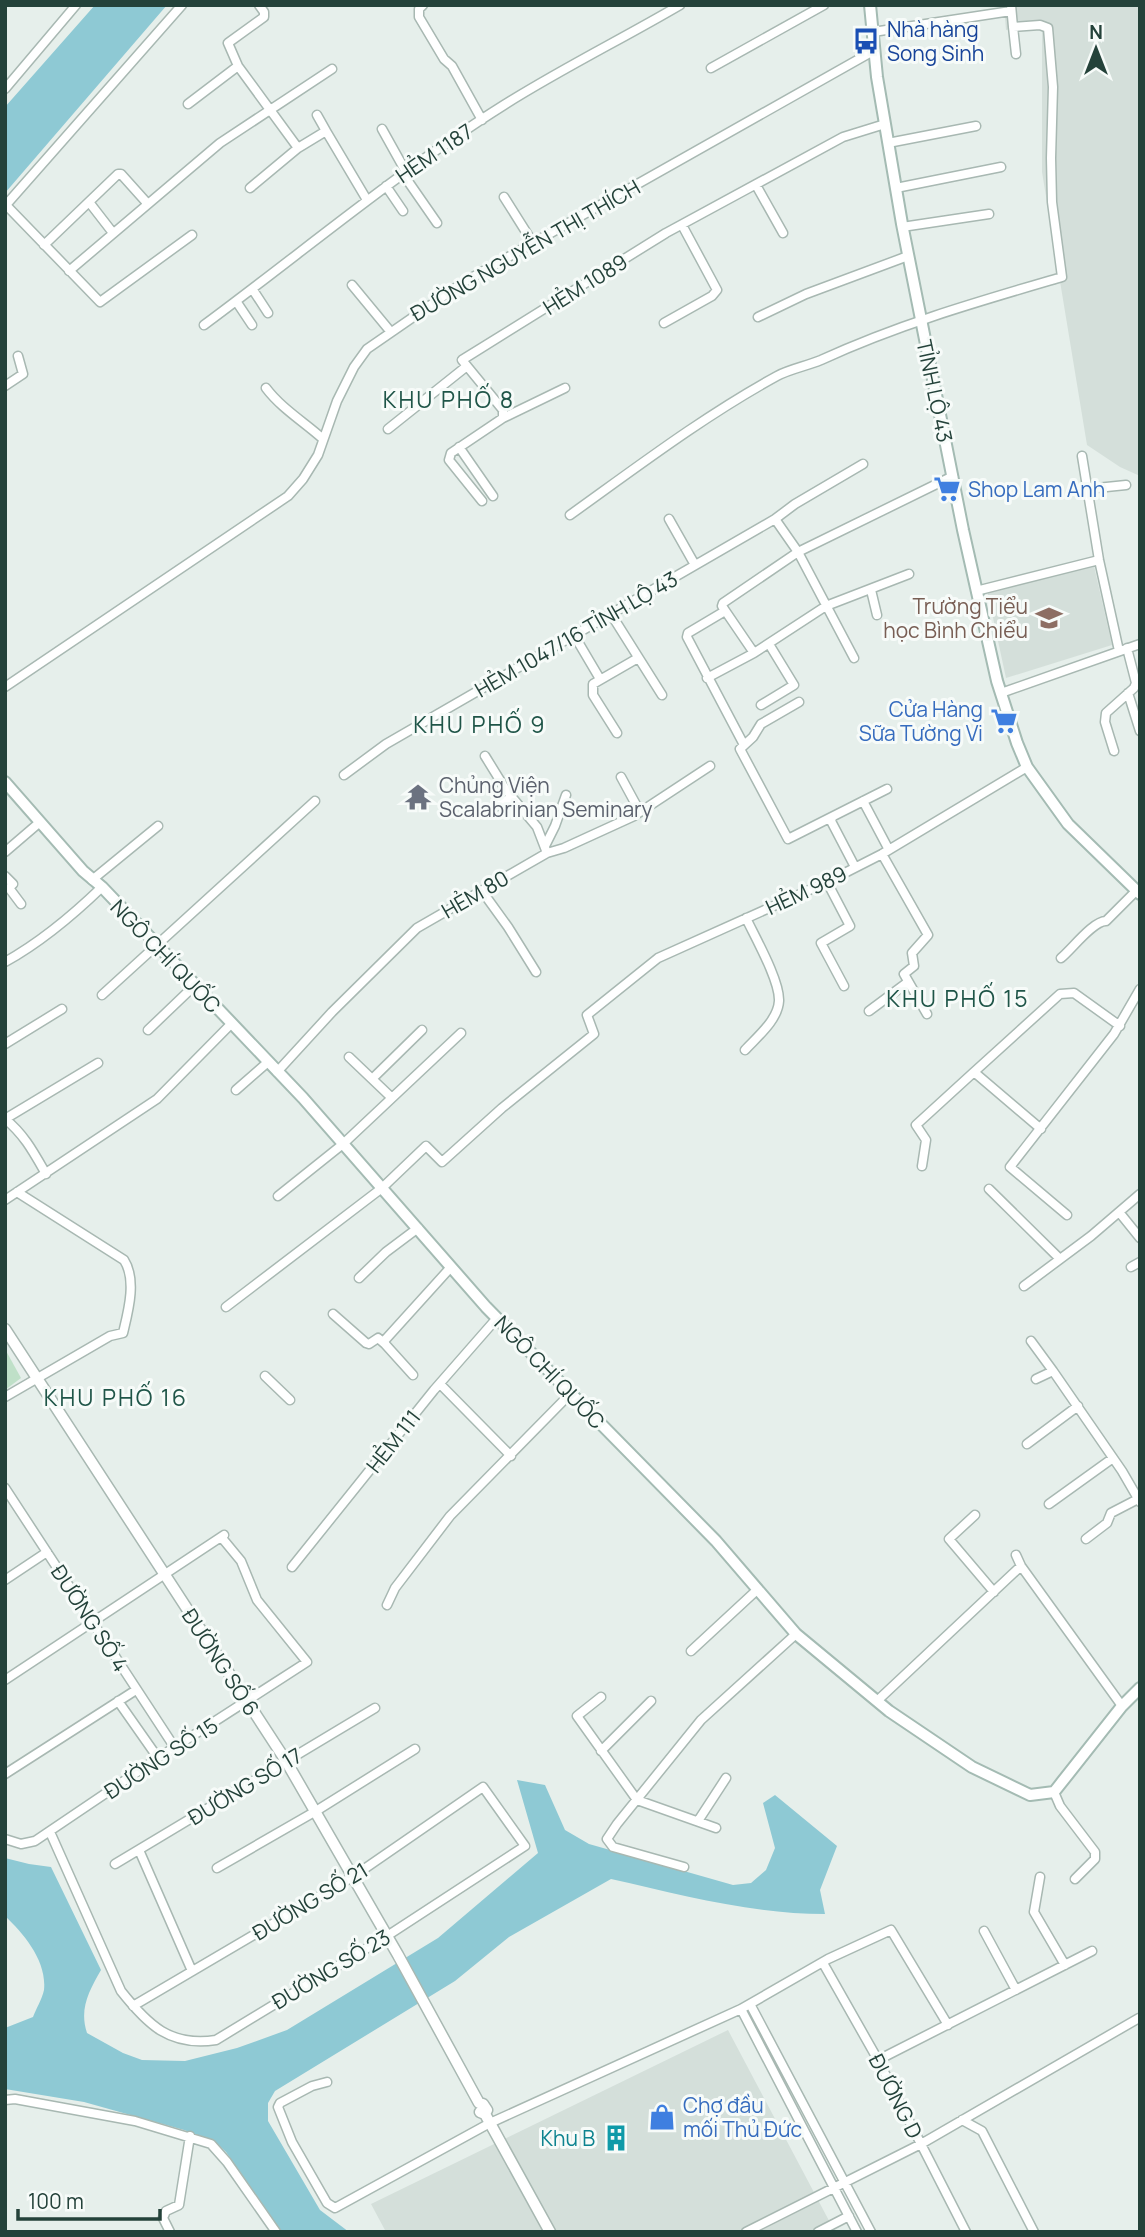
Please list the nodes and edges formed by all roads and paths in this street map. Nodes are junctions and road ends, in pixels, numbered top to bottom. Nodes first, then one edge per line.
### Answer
1 (76, 5) edge
2 (182, 5) edge
3 (259, 5) edge
4 (423, 5) edge
5 (680, 5) edge
6 (824, 5) edge
7 (870, 5) edge
8 (1011, 8) edge
9 (1013, 27) junction
10 (873, 32) junction
11 (875, 50) junction
12 (1016, 54) dead end
13 (238, 66) junction
14 (711, 68) dead end
15 (332, 69) dead end
16 (5, 89) edge
17 (188, 104) dead end
18 (269, 111) junction
19 (317, 115) dead end
20 (482, 120) junction
21 (885, 124) junction
22 (976, 126) dead end
23 (382, 130) dead end
24 (326, 131) junction
25 (888, 143) junction
26 (298, 148) junction
27 (1001, 167) dead end
28 (405, 173) junction
29 (755, 185) junction
30 (386, 186) junction
31 (250, 188) dead end
32 (896, 188) junction
33 (504, 197) dead end
34 (367, 200) junction
35 (89, 202) junction
36 (147, 203) junction
37 (6, 206) edge
38 (402, 211) dead end
39 (989, 214) dead end
40 (437, 223) dead end
41 (682, 225) junction
42 (902, 227) junction
43 (113, 233) junction
44 (783, 233) dead end
45 (192, 234) dead end
46 (533, 243) junction
47 (44, 245) junction
48 (908, 256) junction
49 (69, 271) junction
50 (352, 285) dead end
51 (253, 290) junction
52 (236, 301) junction
53 (268, 313) dead end
54 (758, 317) dead end
55 (920, 320) junction
56 (664, 323) dead end
57 (204, 325) dead end
58 (252, 325) dead end
59 (390, 331) junction
60 (18, 356) dead end
61 (467, 366) junction
62 (5, 386) edge
63 (267, 388) dead end
64 (565, 388) dead end
65 (503, 418) junction
66 (388, 429) dead end
67 (323, 439) junction
68 (459, 447) junction
69 (1082, 456) dead end
70 (863, 464) dead end
71 (953, 476) junction
72 (1126, 485) dead end
73 (1087, 489) junction
74 (493, 496) dead end
75 (482, 501) dead end
76 (569, 515) dead end
77 (669, 519) dead end
78 (775, 519) junction
79 (798, 552) junction
80 (1099, 560) junction
81 (695, 565) junction
82 (909, 574) dead end
83 (871, 590) junction
84 (976, 591) junction
85 (826, 606) junction
86 (725, 611) junction
87 (611, 614) junction
88 (877, 615) dead end
89 (575, 635) junction
90 (769, 644) junction
91 (1140, 644) edge
92 (1123, 650) junction
93 (754, 653) junction
94 (638, 658) junction
95 (854, 658) dead end
96 (707, 678) junction
97 (600, 679) junction
98 (5, 687) edge
99 (1001, 693) junction
100 (1128, 693) junction
101 (662, 695) dead end
102 (799, 702) dead end
103 (761, 705) dead end
104 (1140, 731) edge
105 (617, 733) dead end
106 (744, 745) junction
107 (1114, 751) dead end
108 (485, 756) dead end
109 (710, 766) dead end
110 (1027, 767) junction
111 (344, 775) dead end
112 (621, 777) dead end
113 (5, 782) edge
114 (887, 789) dead end
115 (566, 795) dead end
116 (512, 797) junction
117 (315, 801) dead end
118 (863, 801) junction
119 (495, 807) dead end
120 (640, 812) junction
121 (832, 818) junction
122 (40, 822) junction
123 (158, 826) dead end
124 (546, 850) junction
125 (5, 852) edge
126 (885, 852) junction
127 (855, 867) junction
128 (5, 876) edge
129 (827, 883) junction
130 (97, 884) junction
131 (482, 891) junction
132 (1138, 892) edge
133 (21, 904) dead end
134 (746, 918) junction
135 (156, 946) junction
136 (1061, 958) dead end
137 (5, 962) edge
138 (536, 972) dead end
139 (908, 982) junction
140 (194, 986) junction
141 (844, 986) dead end
142 (1140, 989) edge
143 (102, 995) dead end
144 (62, 1009) dead end
145 (869, 1011) dead end
146 (926, 1014) dead end
147 (231, 1024) junction
148 (1120, 1026) junction
149 (149, 1030) dead end
150 (422, 1030) dead end
151 (461, 1034) dead end
152 (5, 1044) edge
153 (745, 1050) dead end
154 (349, 1058) dead end
155 (268, 1062) junction
156 (98, 1063) dead end
157 (277, 1072) junction
158 (974, 1072) junction
159 (372, 1079) junction
160 (236, 1090) dead end
161 (392, 1098) junction
162 (5, 1119) edge
163 (1041, 1129) junction
164 (343, 1144) junction
165 (922, 1166) dead end
166 (47, 1174) junction
167 (382, 1188) junction
168 (989, 1189) dead end
169 (17, 1192) junction
170 (1140, 1195) edge
171 (278, 1196) dead end
172 (5, 1200) edge
173 (1119, 1212) junction
174 (1067, 1215) dead end
175 (418, 1228) junction
176 (1140, 1238) edge
177 (1059, 1258) junction
178 (451, 1266) junction
179 (359, 1278) dead end
180 (1024, 1286) dead end
181 (226, 1307) dead end
182 (333, 1314) dead end
183 (497, 1318) junction
184 (5, 1328) edge
185 (1031, 1341) dead end
186 (385, 1344) junction
187 (1053, 1371) junction
188 (413, 1375) dead end
189 (265, 1376) dead end
190 (38, 1377) junction
191 (1036, 1379) dead end
192 (440, 1384) junction
193 (570, 1394) junction
194 (5, 1397) edge
195 (290, 1400) dead end
196 (1078, 1406) junction
197 (1027, 1444) dead end
198 (511, 1456) junction
199 (1113, 1458) junction
200 (6, 1489) edge
201 (1139, 1500) edge
202 (1049, 1504) dead end
203 (975, 1515) dead end
204 (1086, 1539) dead end
205 (47, 1552) junction
206 (1016, 1555) dead end
207 (1021, 1566) junction
208 (292, 1567) dead end
209 (166, 1575) junction
210 (5, 1580) edge
211 (758, 1588) junction
212 (994, 1592) junction
213 (387, 1605) dead end
214 (92, 1622) junction
215 (796, 1634) junction
216 (691, 1651) dead end
217 (5, 1680) edge
218 (1140, 1688) edge
219 (136, 1690) junction
220 (601, 1697) dead end
221 (118, 1701) junction
222 (247, 1701) junction
223 (651, 1701) dead end
224 (877, 1701) junction
225 (1122, 1706) junction
226 (375, 1708) dead end
227 (175, 1748) junction
228 (415, 1749) dead end
229 (601, 1751) junction
230 (158, 1758) junction
231 (286, 1761) junction
232 (5, 1774) edge
233 (726, 1778) dead end
234 (483, 1787) joint
235 (1054, 1792) junction
236 (637, 1800) junction
237 (316, 1811) junction
238 (698, 1821) junction
239 (716, 1828) dead end
240 (50, 1832) junction
241 (5, 1839) edge
242 (139, 1850) junction
243 (116, 1864) dead end
244 (684, 1867) dead end
245 (216, 1868) dead end
246 (354, 1876) junction
247 (1040, 1877) dead end
248 (1075, 1879) dead end
249 (984, 1931) dead end
250 (387, 1936) junction
251 (1092, 1951) dead end
252 (823, 1963) junction
253 (1065, 1965) junction
254 (192, 1972) junction
255 (1016, 1990) junction
256 (750, 2004) junction
257 (133, 2006) junction
258 (740, 2009) junction
259 (1139, 2018) edge
260 (948, 2025) junction
261 (878, 2060) junction
262 (327, 2082) dead end
263 (5, 2100) edge
264 (487, 2119) junction
265 (962, 2120) junction
266 (190, 2136) junction
267 (921, 2144) junction
268 (844, 2183) junction
269 (834, 2188) junction
270 (849, 2216) junction
271 (170, 2232) edge
272 (276, 2232) edge
273 (550, 2232) edge
274 (746, 2232) edge
275 (818, 2232) edge
276 (857, 2232) edge
277 (871, 2232) edge
278 (966, 2232) edge
279 (1034, 2232) edge

1 - 16 street
2 - 37 street
3 - 13 street
4 - 20 street
5 - 20 street, HẺM 1187
6 - 14 street
7 - 10 main road, TỈNH LỘ 43
8 - 9 street
8 - 10 street
9 - 12 street
9 - 55 street
10 - 11 main road, TỈNH LỘ 43
11 - 21 main road, TỈNH LỘ 43
11 - 46 street, ĐƯỜNG NGUYỄN THỊ THÍCH
13 - 17 street
13 - 18 street
15 - 18 street
18 - 26 street
18 - 36 street
19 - 24 street
20 - 28 street, HẺM 1187
21 - 25 main road, TỈNH LỘ 43
21 - 29 street, HẺM 1089
22 - 25 street
23 - 28 street
24 - 26 street
24 - 34 street
25 - 32 main road, TỈNH LỘ 43
26 - 31 street
27 - 32 street
28 - 30 street, HẺM 1187
28 - 40 street
29 - 41 street, HẺM 1089
29 - 44 street
30 - 34 street, HẺM 1187
30 - 38 street
32 - 42 main road, TỈNH LỘ 43
33 - 46 street
34 - 51 street, HẺM 1187
35 - 36 street
35 - 43 street
35 - 47 street
36 - 43 street
37 - 47 street
39 - 42 street
41 - 56 street
41 - 61 street, HẺM 1089
42 - 48 main road, TỈNH LỘ 43
43 - 49 street
45 - 49 street
46 - 59 street, ĐƯỜNG NGUYỄN THỊ THÍCH
47 - 49 street
48 - 54 street
48 - 55 main road, TỈNH LỘ 43
50 - 59 street
51 - 52 street, HẺM 1187
51 - 53 street
52 - 57 street, HẺM 1187
52 - 58 street
55 - 71 main road, TỈNH LỘ 43
55 - 76 street
59 - 67 street, ĐƯỜNG NGUYỄN THỊ THÍCH
60 - 62 street
61 - 65 street
61 - 66 street
63 - 67 street
64 - 65 street
65 - 68 street
67 - 98 street, ĐƯỜNG NGUYỄN THỊ THÍCH
68 - 74 street
68 - 75 street
69 - 73 street
70 - 78 street, HẺM 1047/16 TỈNH LỘ 43
71 - 79 street
71 - 84 main road, TỈNH LỘ 43
72 - 73 street
73 - 80 street
77 - 81 street
78 - 79 street
78 - 81 street, HẺM 1047/16 TỈNH LỘ 43
79 - 85 street
79 - 86 street
80 - 84 street
80 - 92 street
81 - 87 street, HẺM 1047/16 TỈNH LỘ 43
82 - 83 street
83 - 85 street
83 - 88 street
84 - 99 main road, TỈNH LỘ 43
85 - 90 street
85 - 95 street
86 - 93 street
86 - 96 street
87 - 89 street, HẺM 1047/16 TỈNH LỘ 43
87 - 94 street
89 - 97 street
89 - 111 street, HẺM 1047/16 TỈNH LỘ 43
90 - 93 street
90 - 103 street
91 - 92 street
92 - 99 street
92 - 100 street
93 - 96 street
94 - 97 street
94 - 101 street
96 - 106 street
97 - 105 street
99 - 110 main road, TỈNH LỘ 43
100 - 104 street
100 - 107 street
102 - 106 street
106 - 121 street
108 - 116 street
109 - 120 street, HẺM 80
110 - 126 street, HẺM 989
110 - 132 main road, TỈNH LỘ 43
112 - 120 street
113 - 122 main road, NGÔ CHÍ QUỐC
114 - 118 street
115 - 124 street
116 - 119 street
116 - 124 street
117 - 135 street
118 - 121 street
118 - 126 street
120 - 124 street, HẺM 80
121 - 127 street
122 - 125 street
122 - 130 main road, NGÔ CHÍ QUỐC
123 - 130 street
124 - 131 street, HẺM 80
126 - 127 street, HẺM 989
126 - 139 street
127 - 129 street, HẺM 989
128 - 133 street
129 - 134 street, HẺM 989
129 - 141 street
130 - 135 main road, NGÔ CHÍ QUỐC
130 - 137 street
131 - 138 street
131 - 157 street, HẺM 80
132 - 136 street
134 - 153 street
134 - 167 street, HẺM 989
135 - 140 main road, NGÔ CHÍ QUỐC
135 - 143 street
139 - 145 street
139 - 146 street
140 - 147 main road, NGÔ CHÍ QUỐC
140 - 149 street
142 - 148 street
144 - 152 street
147 - 155 main road, NGÔ CHÍ QUỐC
147 - 166 street
148 - 158 street
148 - 163 street
150 - 159 street
151 - 161 street
154 - 159 street
155 - 157 main road, NGÔ CHÍ QUỐC
155 - 160 street
156 - 162 street
157 - 164 main road, NGÔ CHÍ QUỐC
158 - 163 street
158 - 165 street
159 - 161 street
161 - 164 street
162 - 166 street
163 - 174 street
164 - 167 main road, NGÔ CHÍ QUỐC
164 - 171 street
166 - 169 street
167 - 175 main road, NGÔ CHÍ QUỐC
167 - 181 street
168 - 177 street
169 - 172 street
169 - 190 street
170 - 173 street
173 - 176 street
173 - 177 street
175 - 178 main road, NGÔ CHÍ QUỐC
175 - 179 street
177 - 180 street
178 - 183 main road, NGÔ CHÍ QUỐC
178 - 186 street
182 - 186 street
183 - 192 street, HẺM 111
183 - 193 main road, NGÔ CHÍ QUỐC
184 - 190 street, ĐƯỜNG SỐ 6
185 - 187 street
186 - 188 street
187 - 191 street
187 - 196 street
189 - 195 street
190 - 194 street
190 - 209 street, ĐƯỜNG SỐ 6
192 - 198 street
192 - 208 street, HẺM 111
193 - 198 street
193 - 211 main road, NGÔ CHÍ QUỐC
196 - 197 street
196 - 199 street
198 - 213 street
199 - 201 street
199 - 202 street
200 - 205 street, ĐƯỜNG SỐ 4
201 - 204 street
203 - 212 street
205 - 210 street
205 - 214 street, ĐƯỜNG SỐ 4
206 - 207 street
207 - 212 street
207 - 225 street
209 - 214 street
209 - 222 street, ĐƯỜNG SỐ 6
209 - 222 street, ĐƯỜNG SỐ 15
211 - 215 main road, NGÔ CHÍ QUỐC
211 - 216 street
212 - 224 street
214 - 217 street
214 - 219 street, ĐƯỜNG SỐ 4
215 - 224 main road, NGÔ CHÍ QUỐC
215 - 236 street
218 - 225 main road
219 - 221 street
219 - 227 street, ĐƯỜNG SỐ 4
220 - 229 street
221 - 230 street
221 - 232 street
222 - 227 street, ĐƯỜNG SỐ 15
222 - 231 street, ĐƯỜNG SỐ 6
223 - 229 street
224 - 235 main road, NGÔ CHÍ QUỐC
225 - 235 main road
226 - 231 street, ĐƯỜNG SỐ 17
227 - 230 street, ĐƯỜNG SỐ 15
228 - 237 street
229 - 236 street
230 - 240 street, ĐƯỜNG SỐ 15
231 - 237 street, ĐƯỜNG SỐ 6
231 - 242 street, ĐƯỜNG SỐ 17
233 - 238 street
234 - 246 street, ĐƯỜNG SỐ 21
234 - 250 street, ĐƯỜNG SỐ 23
235 - 248 street
236 - 238 street
236 - 244 street
237 - 245 street
237 - 246 street, ĐƯỜNG SỐ 6
238 - 239 street
240 - 241 street, ĐƯỜNG SỐ 15
240 - 257 street, ĐƯỜNG SỐ 23
242 - 243 street, ĐƯỜNG SỐ 17
242 - 254 street
246 - 250 street, ĐƯỜNG SỐ 6
246 - 254 street, ĐƯỜNG SỐ 21
247 - 253 street
249 - 255 street
250 - 257 street, ĐƯỜNG SỐ 23
250 - 264 street, ĐƯỜNG SỐ 6
251 - 253 street
252 - 256 street
252 - 260 street
252 - 261 street, ĐƯỜNG D
253 - 255 street
254 - 257 street, ĐƯỜNG SỐ 21
255 - 260 street
256 - 258 street
256 - 268 street
258 - 264 street
258 - 269 street
259 - 265 street
260 - 261 street
261 - 267 street, ĐƯỜNG D
262 - 264 street
263 - 266 street
264 - 273 street
265 - 267 street
265 - 279 street
266 - 271 street
266 - 272 street
267 - 268 street
267 - 278 street, ĐƯỜNG D
268 - 269 street
268 - 277 street
269 - 270 street
269 - 274 street
270 - 275 street
270 - 276 street

